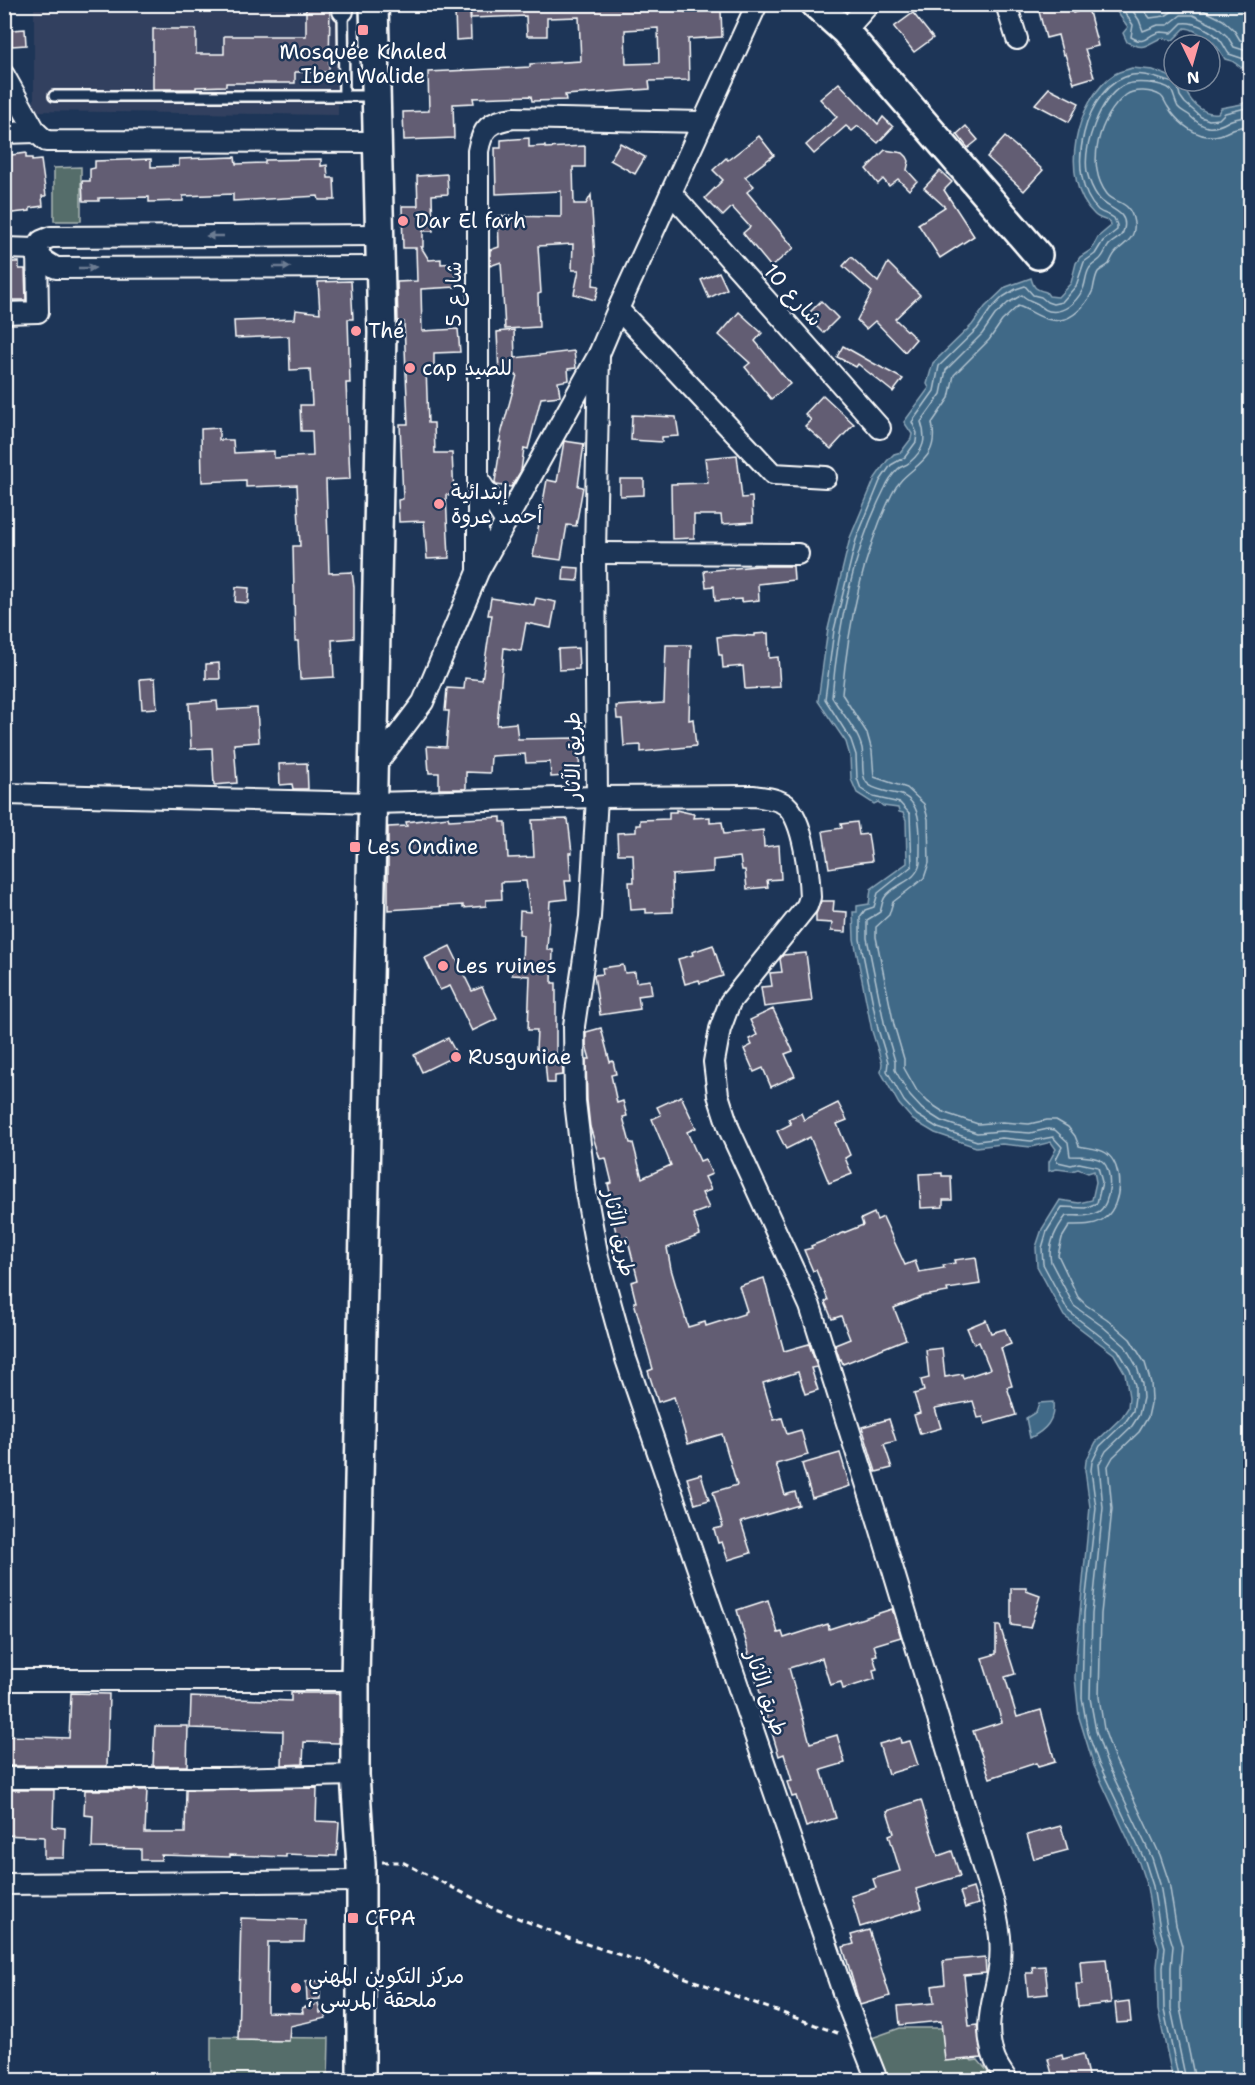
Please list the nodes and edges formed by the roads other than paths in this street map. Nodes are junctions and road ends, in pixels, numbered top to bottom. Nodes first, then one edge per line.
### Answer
1 (374, 4) edge
2 (757, 4) edge
3 (815, 4) edge
4 (869, 4) edge
5 (1006, 4) edge
6 (343, 8) edge
7 (845, 31) junction
8 (1017, 39) dead end
9 (4, 75) edge
10 (54, 96) dead end
11 (344, 96) junction
12 (377, 96) junction
13 (703, 122) junction
14 (36, 132) junction
15 (4, 133) edge
16 (377, 142) junction
17 (671, 193) junction
18 (379, 235) junction
19 (4, 248) edge
20 (36, 249) junction
21 (1038, 255) dead end
22 (380, 267) junction
23 (618, 309) junction
24 (4, 313) edge
25 (599, 354) junction
26 (880, 428) dead end
27 (826, 477) dead end
28 (478, 479) junction
29 (506, 522) junction
30 (595, 553) junction
31 (798, 554) dead end
32 (478, 572) junction
33 (374, 767) junction
34 (4, 794) edge
35 (597, 797) junction
36 (374, 804) junction
37 (4, 1680) edge
38 (356, 1680) junction
39 (355, 1775) junction
40 (4, 1779) edge
41 (360, 1873) junction
42 (4, 1884) edge
43 (361, 2080) edge
44 (877, 2080) edge
45 (1007, 2080) edge

1 - 12 main road
2 - 13 street
3 - 7 main road
4 - 7 street
5 - 8 street
6 - 11 lane
7 - 21 main road
9 - 14 street
10 - 11 lane
11 - 12 lane
12 - 16 main road
13 - 17 street
13 - 28 street, شارع 5
14 - 15 street
14 - 16 street
16 - 18 main road
17 - 23 street
17 - 26 street, شارع 10
18 -> 20 street
18 - 22 main road
19 - 20 street
20 -> 22 street
20 - 24 street
22 - 33 main road
23 - 25 street
23 - 27 street
25 - 29 street
25 - 30 street, طريق الآثار
28 - 29 street
28 - 32 street, شارع 5
29 - 32 street
30 - 31 street
30 - 35 street, طريق الآثار
32 - 33 street
33 - 36 main road
34 - 36 street
35 - 36 street
35 - 44 street, طريق الآثار
35 - 45 street
36 - 38 main road
37 - 38 street
38 - 39 main road
39 - 40 street
39 - 41 main road
41 - 42 street
41 - 43 main road

